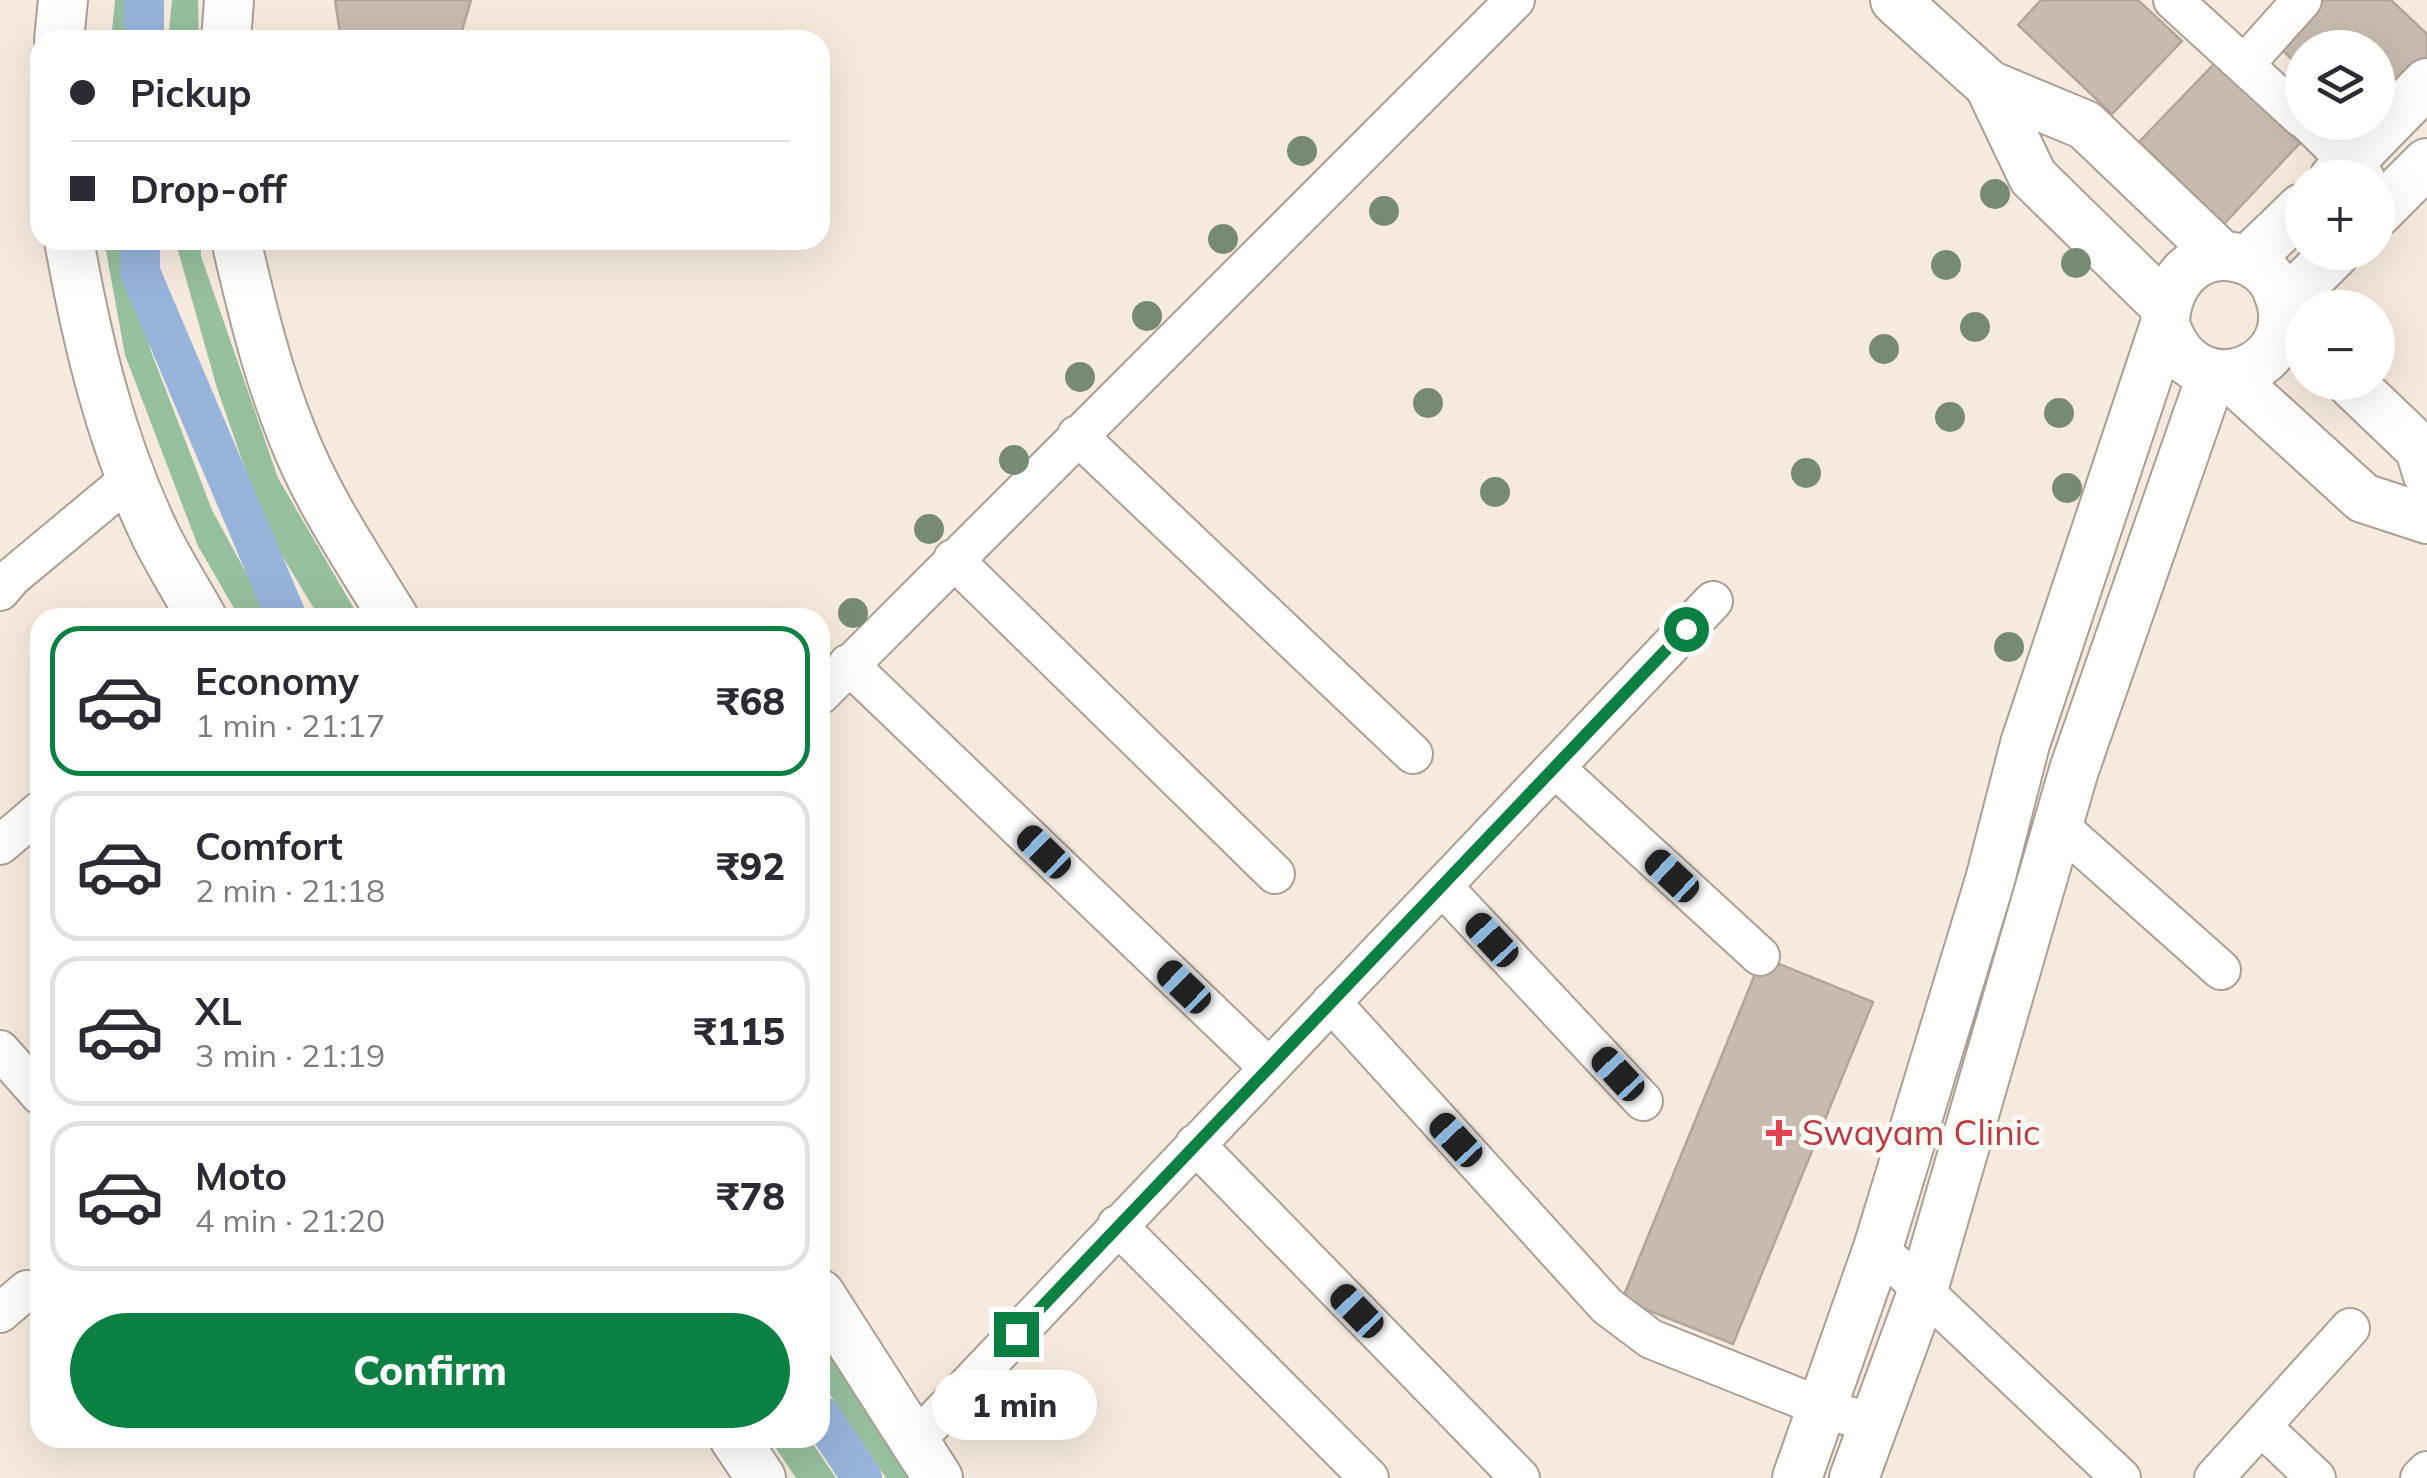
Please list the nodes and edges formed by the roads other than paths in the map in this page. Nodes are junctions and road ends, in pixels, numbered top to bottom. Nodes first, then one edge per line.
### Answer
1 (63, 0) edge
2 (229, 0) edge
3 (1514, 0) edge
4 (1895, 0) edge
5 (2174, 0) edge
6 (2302, 0) edge
7 (60, 30) edge
8 (227, 30) edge
9 (2245, 64) junction
10 (2427, 83) edge
11 (1989, 85) junction
12 (2285, 101) edge
13 (2323, 140) edge
14 (2341, 160) edge
15 (2382, 160) edge
16 (2427, 163) edge
17 (2395, 176) edge
18 (2285, 220) edge
19 (72, 250) edge
20 (238, 250) edge
21 (2234, 258) junction
22 (2285, 308) edge
23 (2165, 315) junction
24 (2285, 328) edge
25 (2220, 374) junction
26 (2369, 400) edge
27 (1077, 436) junction
28 (2427, 472) edge
29 (131, 478) junction
30 (2427, 519) edge
31 (953, 559) junction
32 (0, 590) edge
33 (1713, 602) dead end
34 (196, 608) edge
35 (388, 608) edge
36 (848, 664) junction
37 (830, 684) edge
38 (2025, 744) junction
39 (1413, 754) dead end
40 (1554, 768) junction
41 (2074, 770) junction
42 (30, 820) edge
43 (2058, 826) junction
44 (0, 845) edge
45 (1275, 874) dead end
46 (1442, 886) junction
47 (1760, 956) dead end
48 (2220, 970) dead end
49 (1330, 1002) junction
50 (1948, 1024) junction
51 (1995, 1041) junction
52 (0, 1050) edge
53 (1268, 1068) junction
54 (30, 1084) edge
55 (1644, 1101) dead end
56 (1195, 1144) junction
57 (1118, 1225) junction
58 (1878, 1248) junction
59 (1924, 1290) junction
60 (830, 1310) edge
61 (2350, 1328) dead end
62 (1824, 1408) junction
63 (1876, 1425) junction
64 (2261, 1426) junction
65 (741, 1448) edge
66 (926, 1460) edge
67 (2427, 1470) edge
68 (761, 1478) edge
69 (1369, 1478) edge
70 (1520, 1478) edge
71 (1797, 1478) edge
72 (1854, 1478) edge
73 (2121, 1478) edge
74 (2214, 1478) edge
75 (2316, 1478) edge
76 (2420, 1478) edge

1 - 7 street
2 - 8 street
3 - 27 street
4 - 11 street
5 - 9 street
6 - 9 street
9 - 12 street
10 - 15 street
11 - 21 street
11 - 23 street
13 - 14 street
16 - 17 street
18 - 21 street
19 - 29 street
20 - 35 street
21 - 22 street
21 - 23 street
23 - 25 street
23 - 38 street
24 - 25 street
25 - 30 street
25 - 41 street
26 - 28 street
27 - 31 street
27 - 39 street
29 - 32 street
29 - 34 street
31 - 36 street
31 - 45 street
33 - 40 street
36 - 37 street
36 - 53 street
38 - 41 street
38 - 50 street
40 - 46 street
40 - 47 street
41 - 43 street
42 - 44 street
43 - 48 street
43 - 51 street
46 - 49 street
46 - 55 street
49 - 53 street
49 - 62 street
50 - 51 street
50 - 58 street
51 - 59 street
52 - 54 street
53 - 56 street
56 - 57 street
56 - 70 street
57 - 66 street
57 - 69 street
58 - 59 street
58 - 62 street
59 - 63 street
59 - 73 street
60 - 66 street
61 - 64 street
62 - 63 street
62 - 71 street
63 - 72 street
64 - 74 street
64 - 75 street
65 - 68 street
67 - 76 street

